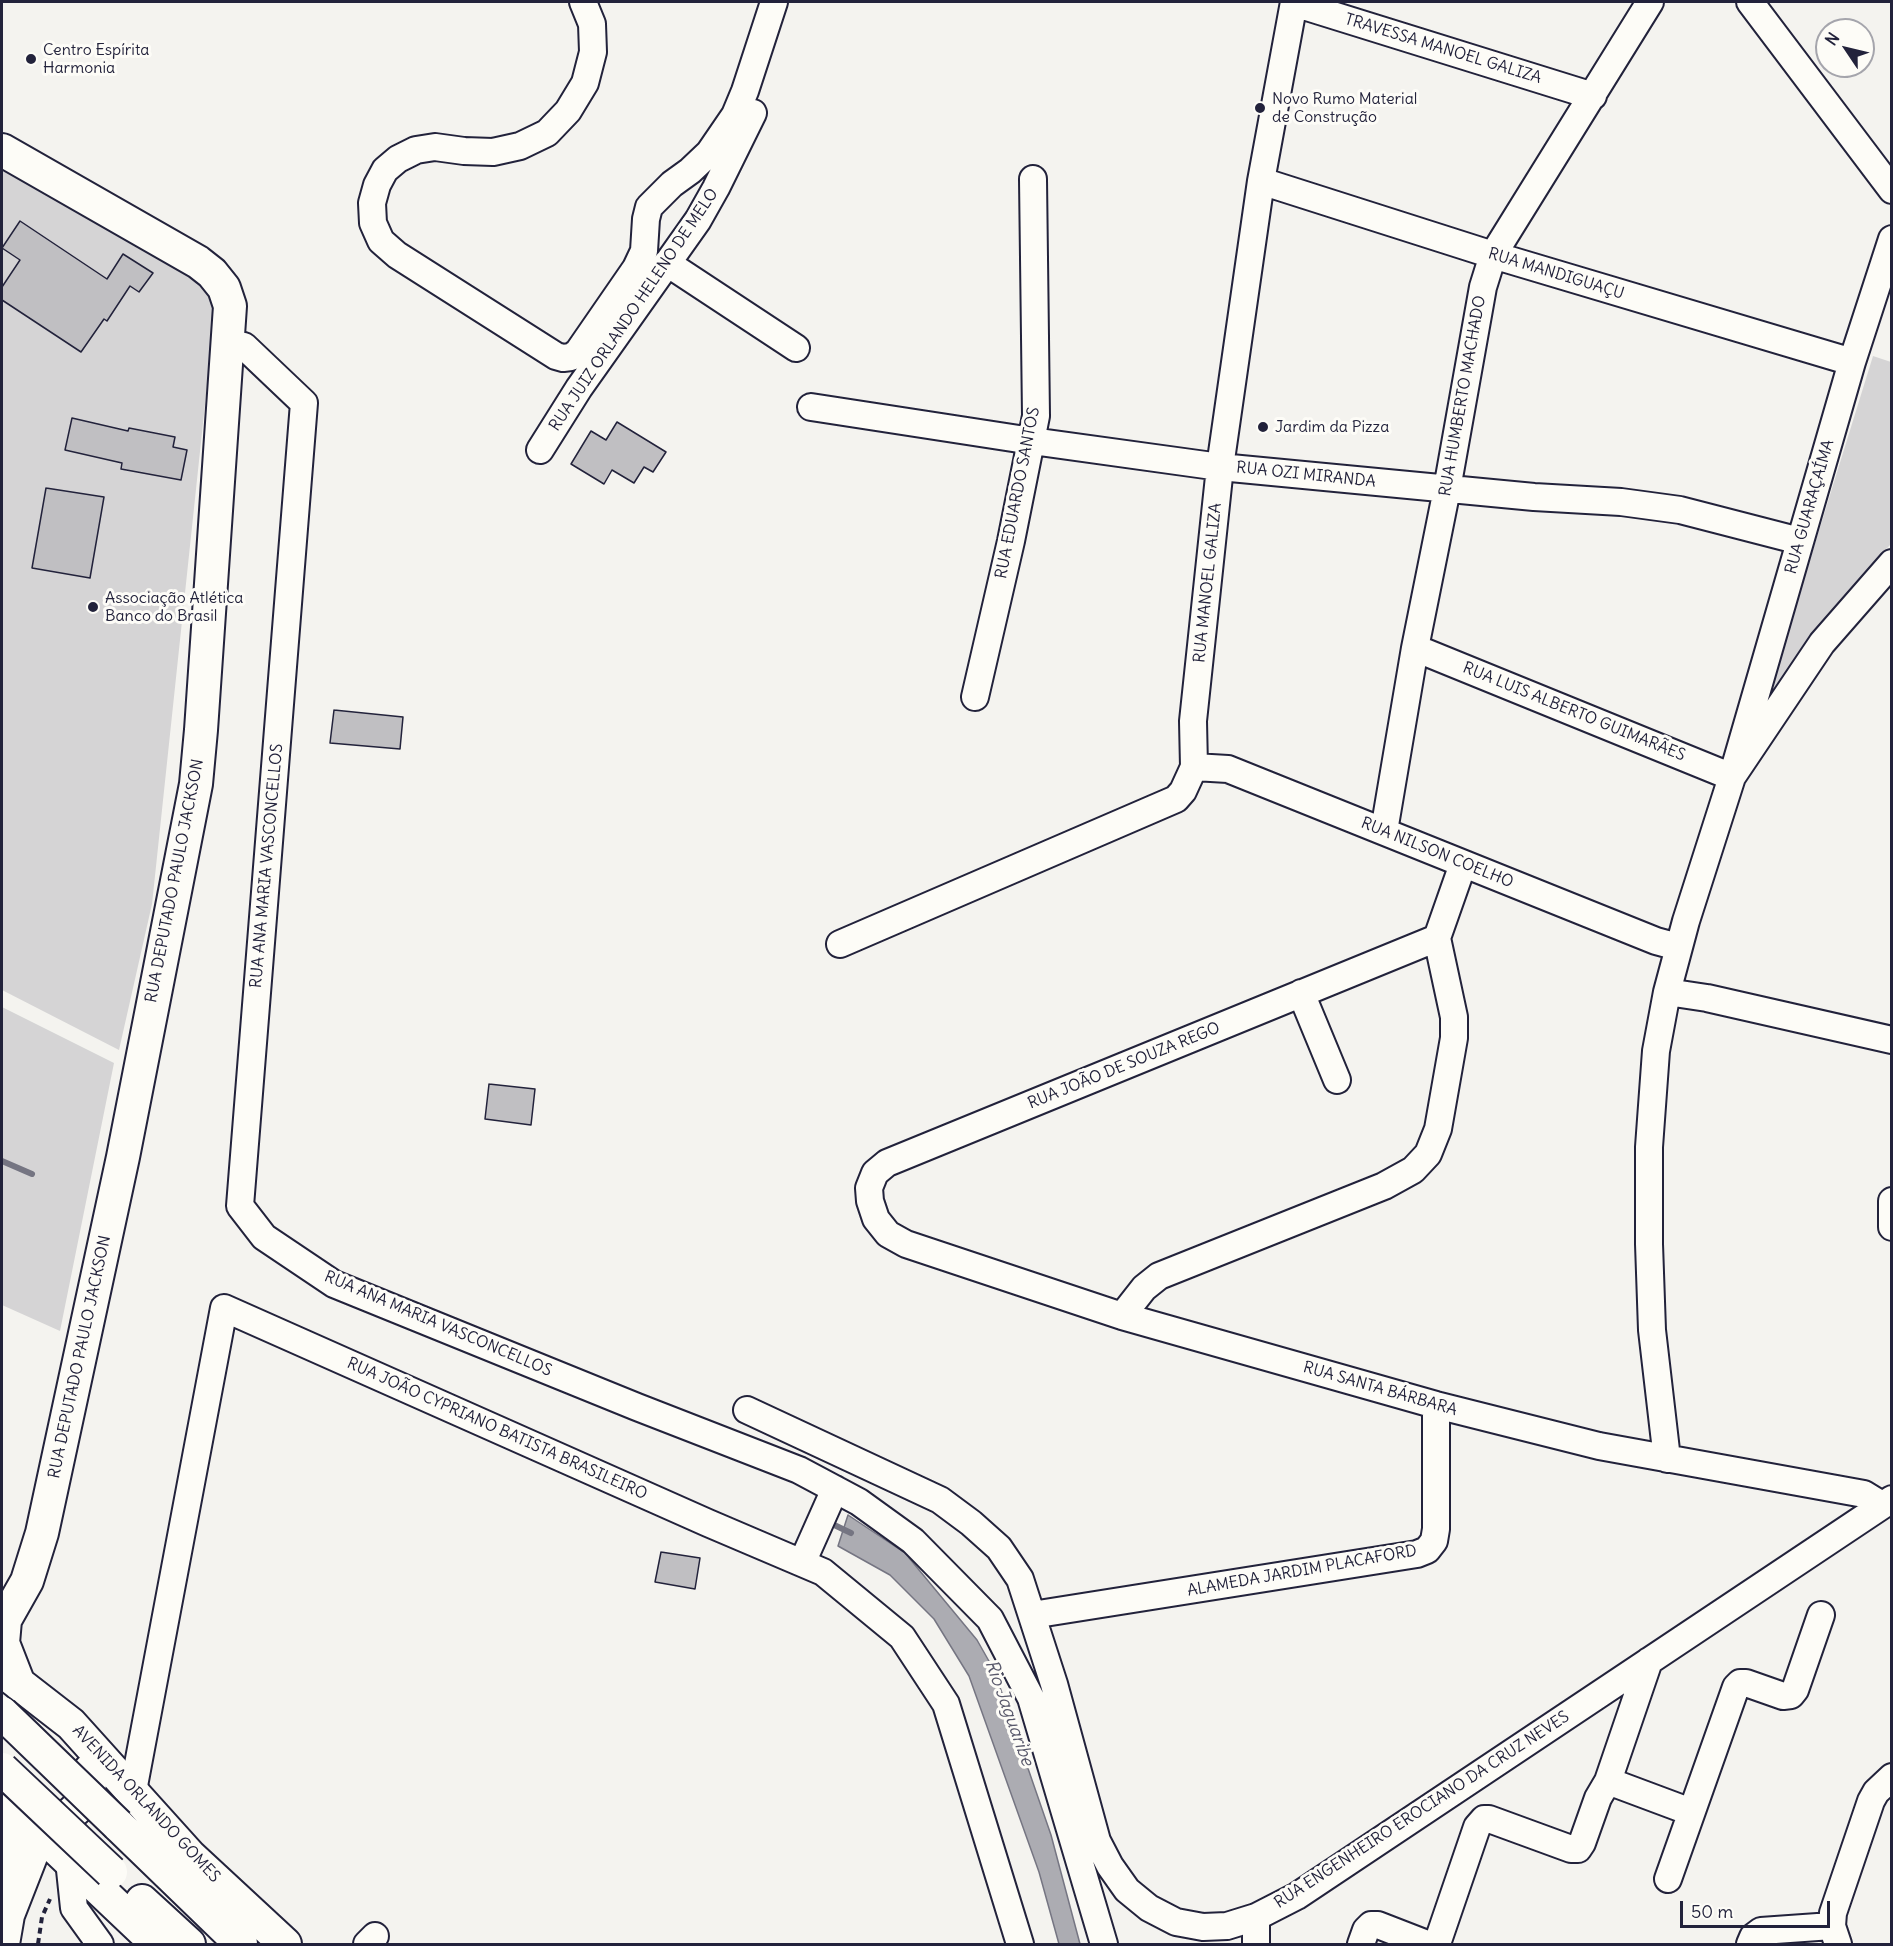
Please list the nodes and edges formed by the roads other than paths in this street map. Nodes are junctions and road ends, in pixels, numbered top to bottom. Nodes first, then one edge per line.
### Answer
1 (583, 2) edge
2 (774, 2) edge
3 (790, 2) edge
4 (1294, 2) edge
5 (1650, 2) edge
6 (1750, 2) edge
7 (1593, 96) junction
8 (2, 150) edge
9 (1033, 179) dead end
10 (1262, 181) junction
11 (1892, 190) edge
12 (1892, 239) edge
13 (1493, 255) junction
14 (667, 263) junction
15 (236, 344) junction
16 (796, 348) dead end
17 (1852, 362) junction
18 (811, 407) dead end
19 (1032, 441) junction
20 (540, 450) dead end
21 (1220, 467) junction
22 (1447, 489) junction
23 (1800, 542) junction
24 (1892, 563) edge
25 (1415, 648) junction
26 (975, 697) dead end
27 (1194, 766) junction
28 (1732, 777) junction
29 (1384, 831) junction
30 (1463, 864) junction
31 (1437, 938) junction
32 (840, 944) dead end
33 (1678, 947) junction
34 (1666, 992) junction
35 (1301, 993) junction
36 (1892, 1040) edge
37 (1337, 1080) dead end
38 (1892, 1201) edge
39 (1892, 1227) edge
40 (888, 1234) joint
41 (1122, 1316) junction
42 (1436, 1405) junction
43 (747, 1410) dead end
44 (1667, 1460) junction
45 (834, 1492) junction
46 (1887, 1502) edge
47 (804, 1560) junction
48 (27, 1581) junction
49 (2, 1599) edge
50 (2, 1612) edge
51 (1032, 1615) junction
52 (1821, 1615) dead end
53 (1649, 1661) junction
54 (10, 1677) edge
55 (1056, 1690) junction
56 (1031, 1698) junction
57 (2, 1713) edge
58 (71, 1724) junction
59 (2, 1769) edge
60 (1892, 1777) edge
61 (1608, 1781) junction
62 (133, 1791) junction
63 (2, 1797) edge
64 (1691, 1812) junction
65 (44, 1835) junction
66 (1086, 1845) junction
67 (85, 1875) junction
68 (1668, 1879) dead end
69 (1256, 1917) junction
70 (5, 1930) edge
71 (1835, 1935) edge
72 (100, 1944) edge
73 (157, 1944) edge
74 (189, 1944) edge
75 (241, 1944) edge
76 (285, 1944) edge
77 (1020, 1944) edge
78 (1104, 1944) edge
79 (1256, 1944) edge
80 (1361, 1944) edge
81 (1750, 1944) edge

1 - 2 street
3 - 14 street, RUA JUIZ ORLANDO HELENO DE MELO
4 - 7 street, TRAVESSA MANOEL GALIZA
4 - 10 street, RUA MANOEL GALIZA
5 - 7 street, RUA HUMBERTO MACHADO
6 - 11 street
7 - 13 street, RUA HUMBERTO MACHADO
8 - 15 main road, RUA DEPUTADO PAULO JACKSON
9 - 19 street, RUA EDUARDO SANTOS
10 - 13 street, RUA MANDIGUAÇU
10 - 21 street, RUA MANOEL GALIZA
12 - 17 street, RUA GUARAÇAÍMA
13 - 17 street, RUA MANDIGUAÇU
13 - 22 street, RUA HUMBERTO MACHADO
14 - 16 street
14 - 20 street, RUA JUIZ ORLANDO HELENO DE MELO
15 - 45 street, RUA ANA MARIA VASCONCELLOS
15 - 48 main road, RUA DEPUTADO PAULO JACKSON
17 - 23 street, RUA GUARAÇAÍMA
18 - 19 street, RUA OZI MIRANDA
19 - 21 street, RUA OZI MIRANDA
19 - 26 street, RUA EDUARDO SANTOS
21 - 22 street, RUA OZI MIRANDA
21 - 27 street, RUA MANOEL GALIZA
22 - 23 street, RUA OZI MIRANDA
22 - 25 street, RUA HUMBERTO MACHADO
23 - 28 street, RUA GUARAÇAÍMA
24 - 28 street
25 - 28 street, RUA LUIS ALBERTO GUIMARÃES
25 - 29 street, RUA HUMBERTO MACHADO
27 - 29 street, RUA NILSON COELHO
27 - 32 street, RUA MANOEL GALIZA
28 - 33 street
29 - 30 street, RUA NILSON COELHO
30 - 31 street
30 - 33 street, RUA NILSON COELHO
31 - 35 street, RUA JOÃO DE SOUZA REGO
31 - 41 street
33 - 34 street
34 - 36 street
34 - 44 street
35 - 37 street
35 - 40 street, RUA JOÃO DE SOUZA REGO
38 - 39 street
40 - 41 street, RUA SANTA BÁRBARA
41 - 42 street, RUA SANTA BÁRBARA
42 - 44 street, RUA SANTA BÁRBARA
42 - 51 street, ALAMEDA JARDIM PLACAFORD
43 - 51 street, RUA ENGENHEIRO EROCIANO DA CRUZ NEVES
44 - 46 street, RUA SANTA BÁRBARA
45 - 47 street
45 - 56 street, RUA ANA MARIA VASCONCELLOS
46 - 53 street, RUA ENGENHEIRO EROCIANO DA CRUZ NEVES
47 - 62 street, RUA JOÃO CYPRIANO BATISTA BRASILEIRO
47 - 77 street, RUA JOÃO CYPRIANO BATISTA BRASILEIRO
48 - 49 main road
48 - 50 main road, RUA DEPUTADO PAULO JACKSON
48 - 54 main road, RUA DEPUTADO PAULO JACKSON
51 - 55 street, RUA ENGENHEIRO EROCIANO DA CRUZ NEVES
52 - 64 street
53 - 61 street
53 - 69 street, RUA ENGENHEIRO EROCIANO DA CRUZ NEVES
54 - 58 main road, AVENIDA ORLANDO GOMES
55 - 56 street
55 - 66 street, RUA ENGENHEIRO EROCIANO DA CRUZ NEVES
56 - 66 street, RUA ANA MARIA VASCONCELLOS
57 - 75 main road, AVENIDA ORLANDO GOMES, bridge
58 - 62 main road, AVENIDA ORLANDO GOMES
58 - 65 main road
59 - 67 main road, bridge
60 - 71 street
61 - 64 street
61 - 80 street
62 - 76 main road, AVENIDA ORLANDO GOMES
63 - 65 main road
63 - 70 main road
64 - 68 street
65 - 67 main road
65 - 70 main road
66 - 69 street, RUA ENGENHEIRO EROCIANO DA CRUZ NEVES
66 - 78 street, RUA ANA MARIA VASCONCELLOS
67 - 70 main road
67 - 72 street
67 - 73 main road
67 - 74 main road
69 - 79 street
71 - 81 street

